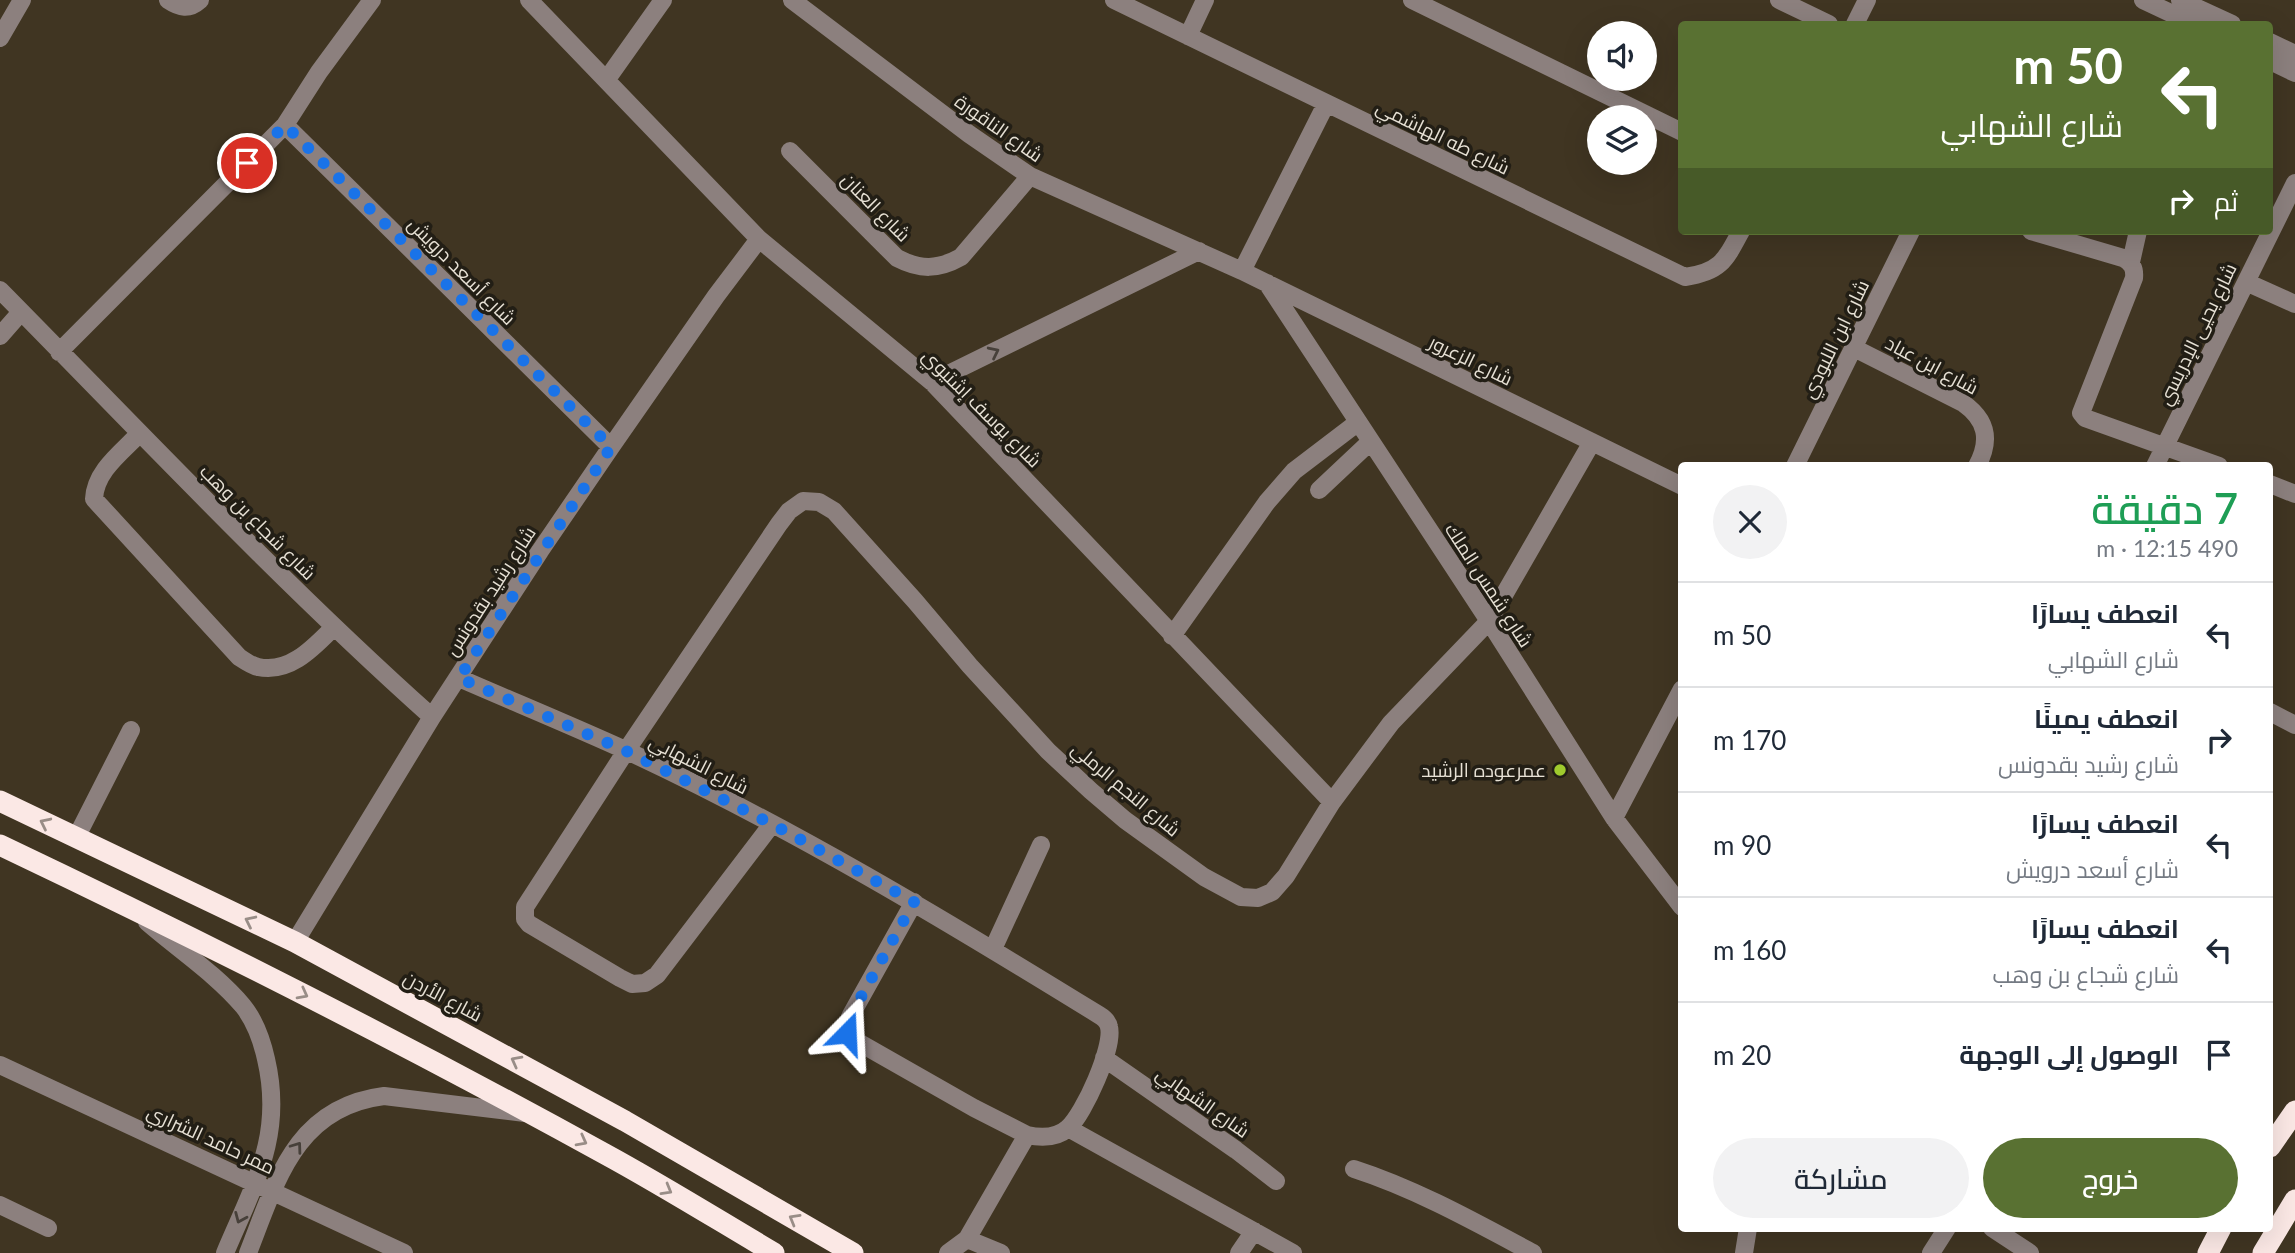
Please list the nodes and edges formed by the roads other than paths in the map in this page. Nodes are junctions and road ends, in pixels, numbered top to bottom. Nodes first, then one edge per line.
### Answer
1 (22, 0) edge
2 (168, 0) edge
3 (372, 0) edge
4 (529, 0) edge
5 (663, 0) edge
6 (792, 0) edge
7 (1114, 0) edge
8 (1205, 0) edge
9 (1412, 0) edge
10 (1779, 0) edge
11 (1867, 0) edge
12 (2143, 0) edge
13 (2180, 0) edge
14 (197, 3) edge
15 (1823, 21) edge
16 (1856, 21) edge
17 (2185, 21) edge
18 (2226, 21) edge
19 (1188, 36) junction
20 (0, 38) edge
21 (2273, 43) edge
22 (2295, 54) edge
23 (2273, 62) edge
24 (2295, 73) edge
25 (607, 79) junction
26 (1326, 104) junction
27 (285, 125) junction
28 (1678, 130) edge
29 (790, 151) dead end
30 (1030, 176) junction
31 (2295, 183) edge
32 (2273, 223) edge
33 (1739, 235) edge
34 (1909, 235) edge
35 (2044, 235) edge
36 (2137, 235) edge
37 (2267, 235) edge
38 (759, 239) junction
39 (1199, 251) junction
40 (2130, 262) junction
41 (1242, 271) junction
42 (2246, 282) junction
43 (1267, 283) junction
44 (0, 290) edge
45 (2295, 304) edge
46 (21, 312) junction
47 (0, 336) edge
48 (1854, 348) junction
49 (59, 352) junction
50 (932, 382) junction
51 (1357, 423) junction
52 (140, 433) junction
53 (1370, 442) junction
54 (1592, 442) junction
55 (2165, 445) junction
56 (611, 447) junction
57 (1797, 462) edge
58 (1978, 462) edge
59 (2157, 462) edge
60 (2209, 462) edge
61 (1678, 484) edge
62 (2273, 485) edge
63 (1319, 490) dead end
64 (2295, 494) edge
65 (1489, 621) junction
66 (334, 628) junction
67 (1172, 636) junction
68 (459, 678) junction
69 (1678, 696) edge
70 (2273, 714) edge
71 (432, 717) junction
72 (2295, 725) edge
73 (131, 730) dead end
74 (626, 751) junction
75 (0, 801) edge
76 (1332, 802) junction
77 (1614, 818) junction
78 (772, 824) junction
79 (76, 838) junction
80 (0, 845) edge
81 (1041, 845) dead end
82 (914, 902) junction
83 (1678, 902) edge
84 (128, 906) junction
85 (295, 942) junction
86 (992, 949) junction
87 (1104, 1058) junction
88 (0, 1065) edge
89 (2295, 1111) edge
90 (532, 1114) junction
91 (1068, 1128) junction
92 (1027, 1135) junction
93 (2273, 1143) edge
94 (1354, 1169) dead end
95 (1276, 1181) dead end
96 (255, 1182) junction
97 (273, 1191) junction
98 (2295, 1200) edge
99 (0, 1205) edge
100 (47, 1228) dead end
101 (1254, 1231) junction
102 (1747, 1232) edge
103 (1944, 1232) edge
104 (1998, 1232) edge
105 (2219, 1232) edge
106 (967, 1239) junction
107 (225, 1253) edge
108 (248, 1253) edge
109 (404, 1253) edge
110 (774, 1253) edge
111 (853, 1253) edge
112 (948, 1253) edge
113 (1001, 1253) edge
114 (1239, 1253) edge
115 (1293, 1253) edge
116 (1533, 1253) edge
117 (1744, 1253) edge
118 (1931, 1253) edge
119 (2030, 1253) edge
120 (2208, 1253) edge
121 (2263, 1253) edge

1 - 20 street
2 - 14 street
3 - 27 street
4 - 25 street, شارع يوسف إشتيوي
5 - 25 street
6 - 30 street, شارع الناقورة
7 - 19 street, شارع طه الهاشمي
8 - 19 street
9 - 28 street
10 - 15 street
11 - 16 street
12 - 17 street
13 - 18 street
19 - 26 street, شارع طه الهاشمي
21 - 22 street
23 - 24 street
25 - 38 street, شارع يوسف إشتيوي
26 - 33 street, شارع طه الهاشمي
26 - 41 street
27 - 49 street
27 - 56 street, شارع أسعد درويش
29 - 30 street, شارع العنان
30 - 39 street, شارع الناقورة
31 - 32 street, شارع يحيى الإدريسي
34 - 48 street, شارع ابن اللبودي
35 - 40 street
36 - 40 street
37 - 42 street, شارع يحيى الإدريسي
38 - 50 street, شارع يوسف إشتيوي
38 - 56 street, شارع رشيد بقدونس
39 - 41 street, شارع الناقورة
50 -> 39 street
40 - 55 street
41 - 43 street, شارع الزعرور
42 - 45 street
42 - 55 street, شارع يحيى الإدريسي
43 - 51 street, شارع شمس الملك
43 - 54 street, شارع الزعرور
44 - 46 street, شارع شجاع بن وهب
46 - 47 street
46 - 49 street, شارع شجاع بن وهب
48 - 57 street, شارع ابن اللبودي
48 - 58 street, شارع ابن عباد
49 - 52 street, شارع شجاع بن وهب
50 - 67 street, شارع يوسف إشتيوي
51 - 53 street, شارع شمس الملك
51 - 67 street
52 - 66 street, شارع شجاع بن وهب
52 - 66 street
53 - 63 street
53 - 65 street, شارع شمس الملك
54 - 61 street, شارع الزعرور
54 - 65 street, شارع النجم الرملي
55 - 59 street, شارع يحيى الإدريسي
55 - 60 street
56 - 68 street, شارع رشيد بقدونس
62 - 64 street
65 - 76 street, شارع النجم الرملي
65 - 77 street, شارع شمس الملك
66 - 71 street, شارع شجاع بن وهب
67 - 76 street, شارع يوسف إشتيوي
68 - 71 street, شارع رشيد بقدونس
68 - 74 street, شارع الشهابي
69 - 77 street
70 - 72 street
71 - 85 street, شارع رشيد بقدونس
73 - 79 street
74 - 76 street, شارع النجم الرملي
74 - 78 street, شارع الشهابي
74 - 78 street, شارع النجم الرملي
79 -> 75 highway, شارع الأردن
77 - 83 street, شارع شمس الملك
78 - 82 street, شارع الشهابي
85 -> 79 highway, شارع الأردن
80 - 84 highway
81 - 86 street
82 - 86 street, شارع الشهابي
82 - 92 street
84 -> 90 highway
84 - 96 street
111 -> 85 highway, شارع الأردن
86 - 87 street, شارع الشهابي
87 - 91 street, شارع الشهابي
87 - 95 street, شارع الشهابي
88 - 96 street, ممر حامد الشراري
89 - 93 highway
97 -> 90 street
90 -> 110 highway
91 - 92 street
91 - 101 street
92 - 106 street
94 - 116 street
96 - 97 street, ممر حامد الشراري
96 -> 107 street
97 - 108 street
97 - 109 street, ممر حامد الشراري
98 - 121 highway
99 - 100 street
101 - 114 street
101 - 115 street
102 - 117 street
103 - 118 street
104 - 119 street
105 - 120 highway
106 - 112 street
106 - 113 street

